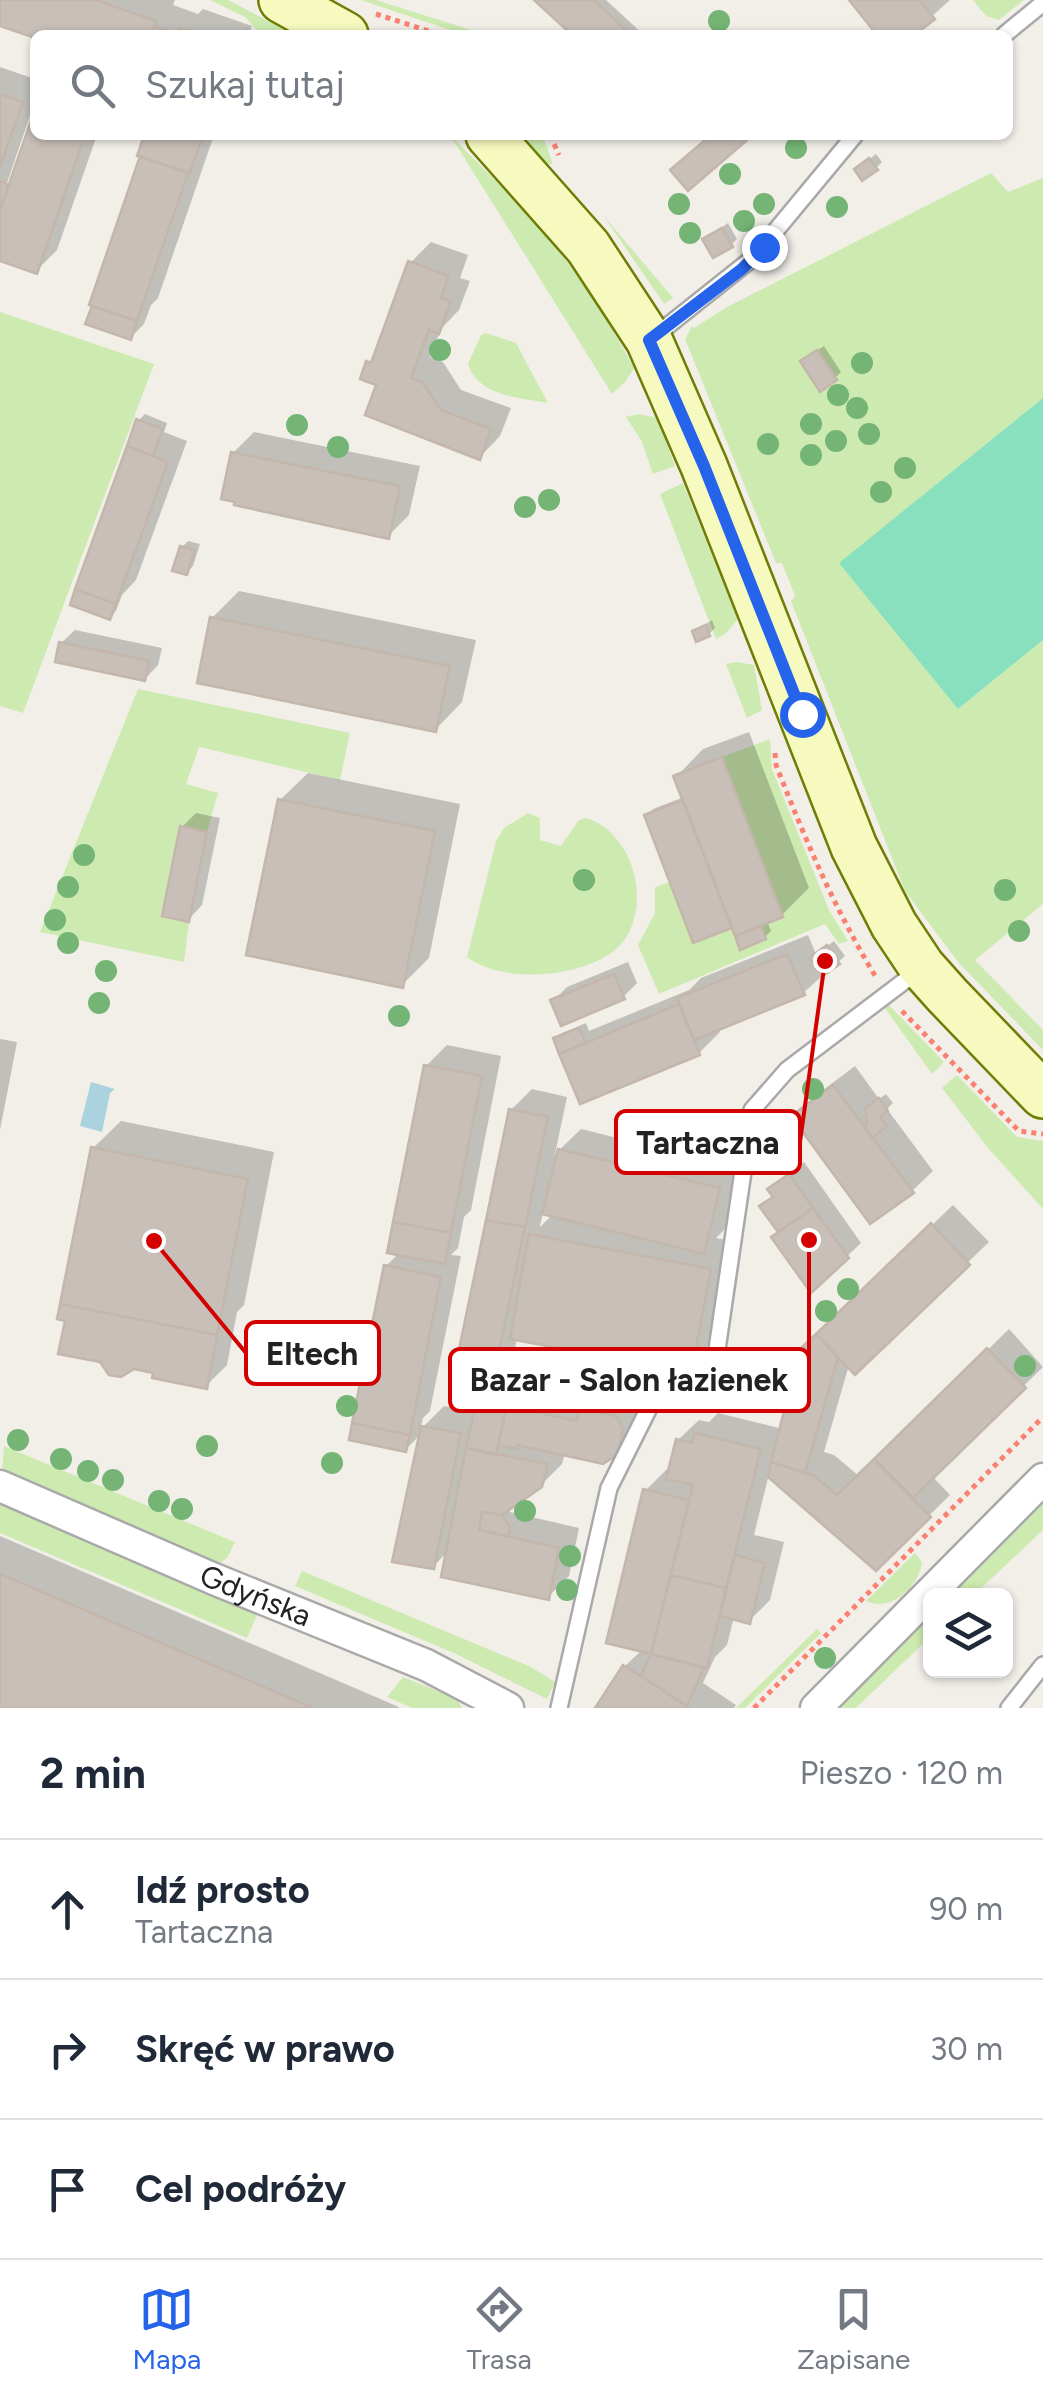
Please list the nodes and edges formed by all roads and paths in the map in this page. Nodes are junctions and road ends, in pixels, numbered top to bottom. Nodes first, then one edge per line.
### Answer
1 (282, 0) edge
2 (1043, 2) edge
3 (358, 23) edge
4 (407, 30) edge
5 (1010, 30) edge
6 (493, 140) edge
7 (851, 140) edge
8 (649, 340) junction
9 (922, 968) junction
10 (1043, 1095) edge
11 (502, 1367) dead end
12 (654, 1398) junction
13 (1043, 1417) edge
14 (1043, 1479) edge
15 (0, 1486) edge
16 (1043, 1666) edge
17 (508, 1708) edge
18 (558, 1708) edge
19 (754, 1708) edge
20 (816, 1708) edge
21 (1010, 1708) edge

1 - 3 street
2 - 5 lane
3 - 4 path
6 - 8 street
7 - 8 lane
8 - 9 street
9 - 10 street
9 - 12 lane
11 - 12 lane
12 - 18 lane
13 - 19 path
14 - 20 street
15 - 17 street, Gdyńska
16 - 21 lane

